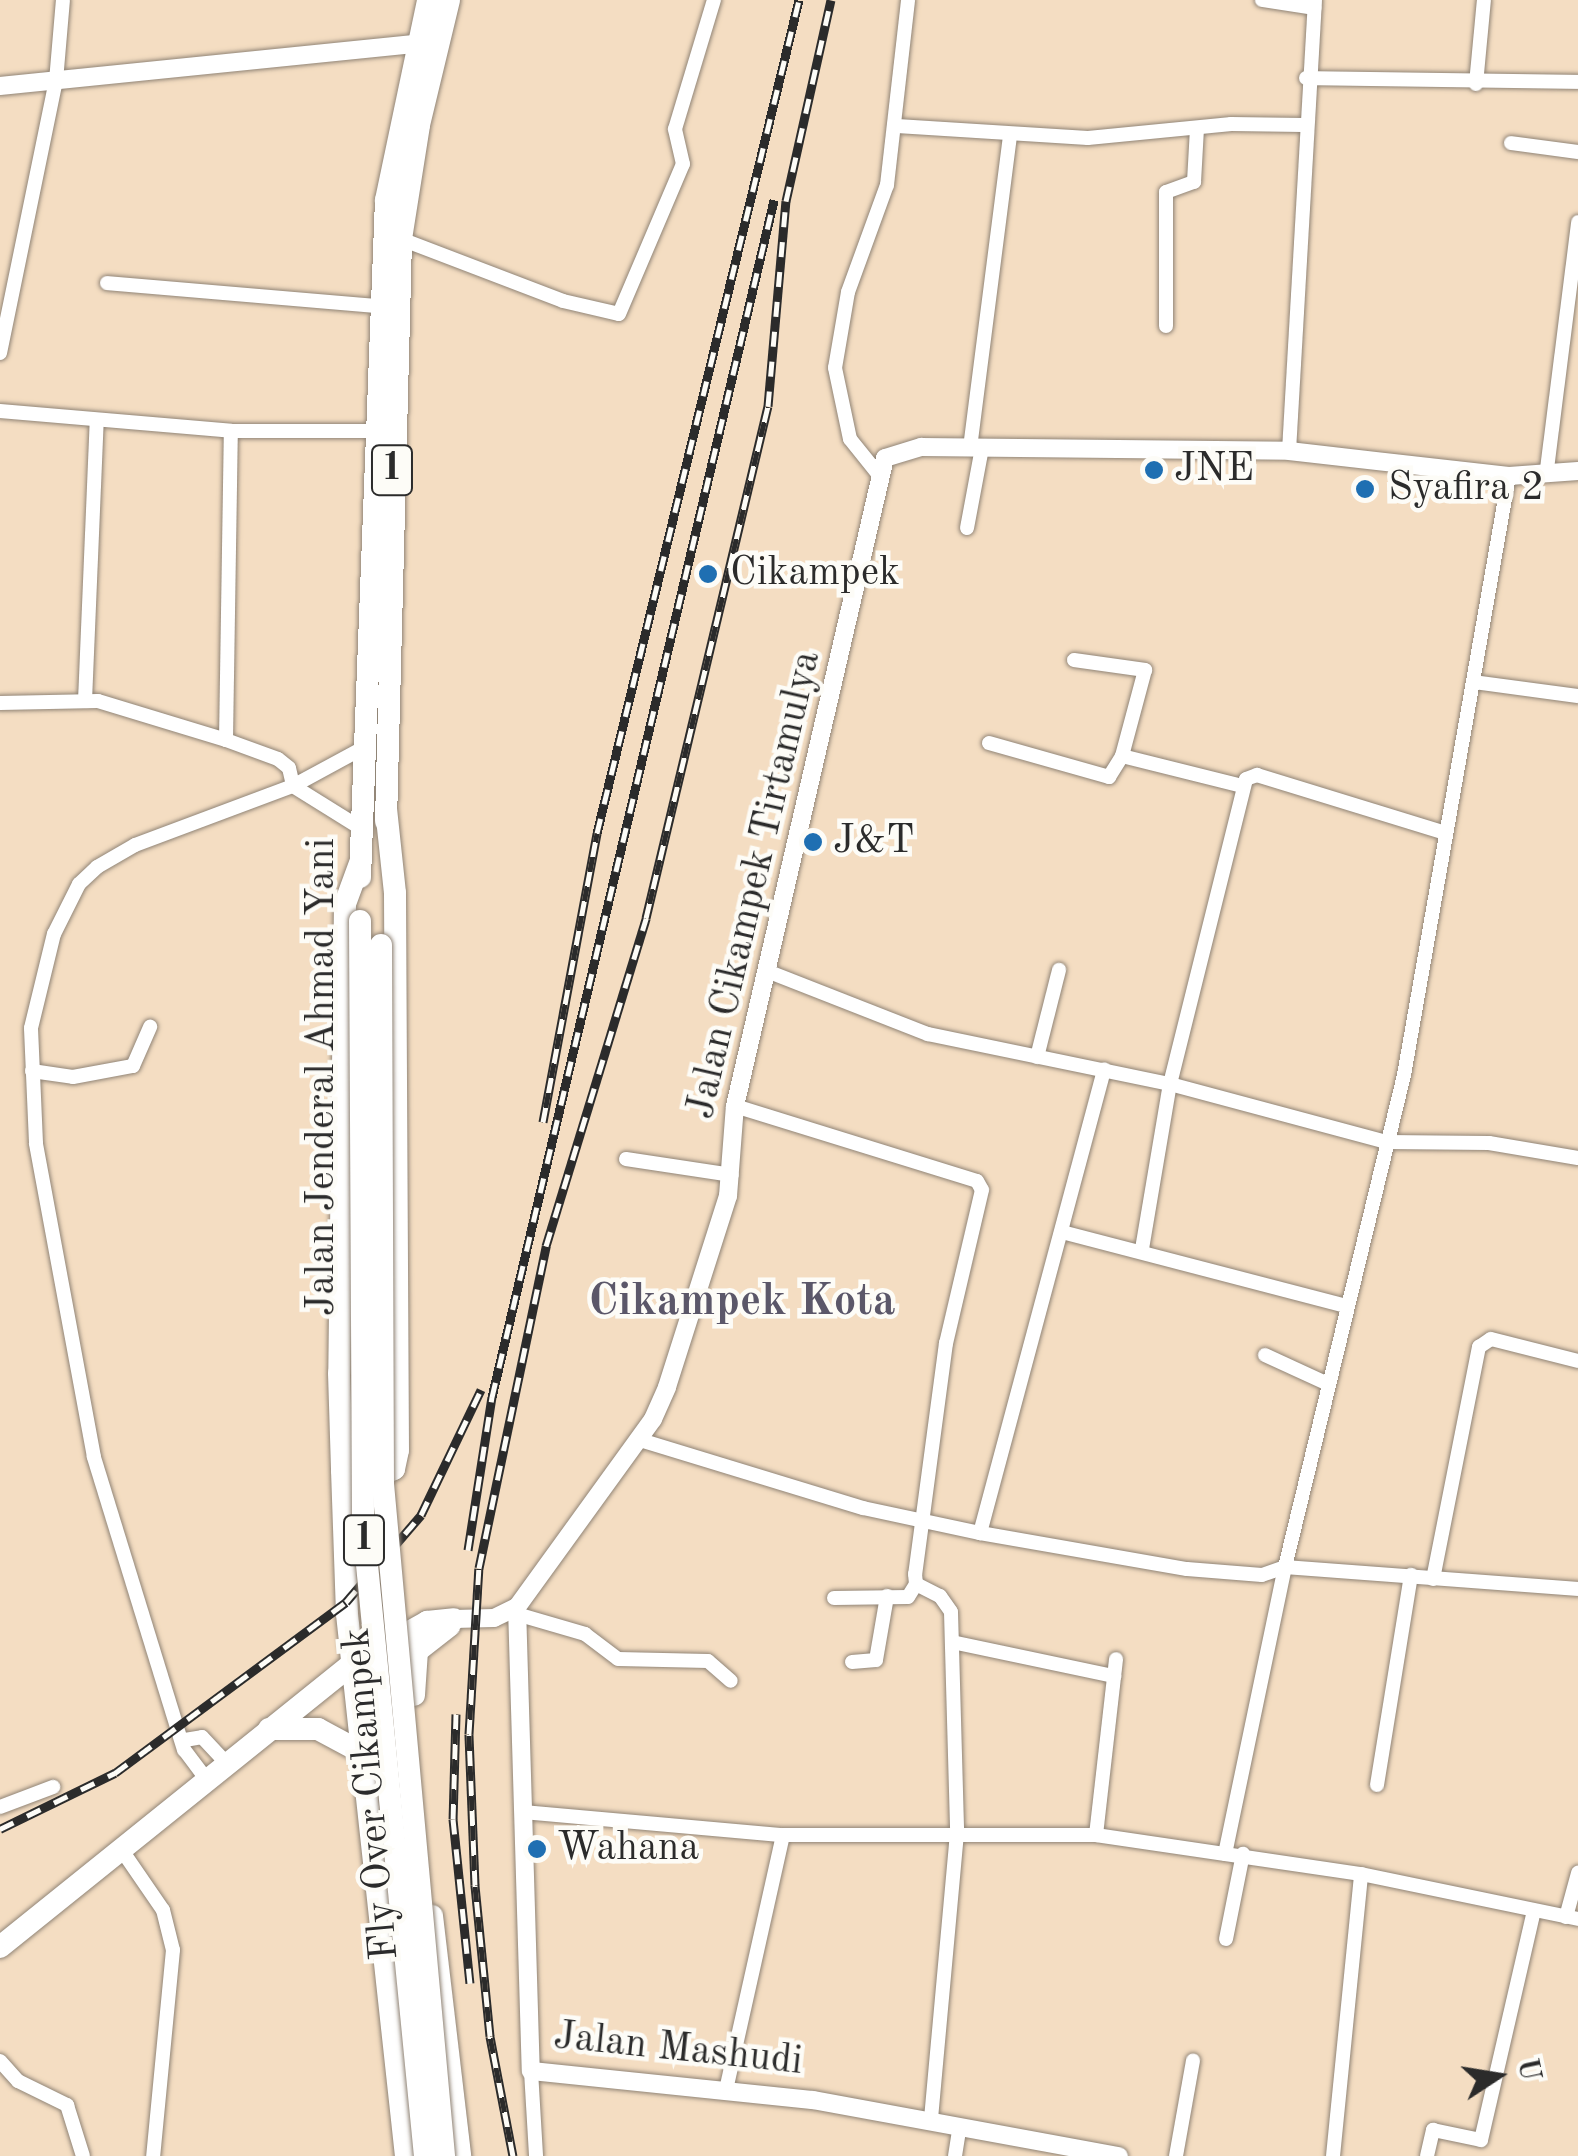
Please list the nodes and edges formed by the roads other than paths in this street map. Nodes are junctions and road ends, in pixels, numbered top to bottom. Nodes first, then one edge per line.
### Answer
1 (63, 0) edge
2 (428, 0) edge
3 (449, 0) edge
4 (714, 0) edge
5 (908, 0) edge
6 (1262, 0) edge
7 (1484, 0) edge
8 (1314, 4) edge
9 (424, 49) junction
10 (1306, 78) junction
11 (56, 81) junction
12 (1578, 82) edge
13 (1476, 84) junction
14 (0, 86) edge
15 (1304, 125) junction
16 (897, 126) junction
17 (1197, 128) junction
18 (1010, 138) junction
19 (1511, 143) dead end
20 (1578, 152) edge
21 (1578, 222) edge
22 (401, 239) junction
23 (107, 283) dead end
24 (378, 306) junction
25 (1166, 326) dead end
26 (0, 353) edge
27 (0, 411) edge
28 (97, 420) junction
29 (230, 431) junction
30 (372, 431) junction
31 (976, 448) junction
32 (1289, 451) junction
33 (1548, 468) junction
34 (1578, 471) edge
35 (879, 475) junction
36 (1509, 476) junction
37 (967, 528) dead end
38 (1074, 660) dead end
39 (1474, 682) junction
40 (1578, 696) edge
41 (86, 701) junction
42 (0, 703) edge
43 (226, 740) junction
44 (989, 743) dead end
45 (363, 748) junction
46 (1122, 756) junction
47 (292, 786) junction
48 (1242, 786) junction
49 (386, 809) junction
50 (362, 828) junction
51 (1445, 833) junction
52 (360, 863) junction
53 (381, 945) joint
54 (1059, 970) dead end
55 (766, 971) junction
56 (150, 1028) dead end
57 (1037, 1057) junction
58 (1104, 1069) junction
59 (32, 1071) junction
60 (1170, 1084) junction
61 (735, 1106) junction
62 (1387, 1142) junction
63 (626, 1158) dead end
64 (1578, 1158) edge
65 (732, 1175) junction
66 (1062, 1232) junction
67 (1142, 1248) junction
68 (1347, 1306) junction
69 (1265, 1355) dead end
70 (1578, 1361) edge
71 (1328, 1384) junction
72 (637, 1439) junction
73 (342, 1470) junction
74 (919, 1520) junction
75 (980, 1533) junction
76 (1285, 1567) junction
77 (1410, 1576) junction
78 (1433, 1579) junction
79 (916, 1584) junction
80 (1578, 1590) edge
81 (887, 1596) junction
82 (834, 1598) dead end
83 (519, 1611) junction
84 (454, 1619) junction
85 (400, 1636) junction
86 (952, 1642) junction
87 (1116, 1658) dead end
88 (852, 1662) dead end
89 (352, 1663) junction
90 (1114, 1676) junction
91 (732, 1680) dead end
92 (414, 1695) junction
93 (269, 1729) junction
94 (417, 1736) junction
95 (185, 1740) junction
96 (363, 1754) junction
97 (227, 1764) junction
98 (207, 1780) junction
99 (1377, 1785) dead end
100 (53, 1786) dead end
101 (0, 1807) edge
102 (523, 1812) junction
103 (958, 1833) junction
104 (782, 1834) junction
105 (1096, 1836) junction
106 (121, 1849) junction
107 (1225, 1854) junction
108 (1243, 1854) junction
109 (1578, 1873) edge
110 (1362, 1874) junction
111 (1534, 1911) junction
112 (1572, 1918) edge
113 (1226, 1939) dead end
114 (0, 1947) edge
115 (0, 2061) edge
116 (1193, 2061) dead end
117 (531, 2072) junction
118 (726, 2090) junction
119 (930, 2120) junction
120 (960, 2126) junction
121 (1095, 2154) edge
122 (83, 2156) edge
123 (153, 2156) edge
124 (406, 2156) edge
125 (425, 2156) edge
126 (444, 2156) edge
127 (460, 2156) edge
128 (536, 2156) edge
129 (955, 2156) edge
130 (1119, 2156) edge
131 (1176, 2156) edge
132 (1333, 2156) edge
133 (1427, 2156) edge

1 - 11 street
2 - 9 highway, Jalan Jenderal Ahmad Yani / 1
3 - 9 highway, Jalan Jenderal Ahmad Yani / 1
4 - 22 street
5 - 16 street
6 - 8 street
7 - 13 street
8 - 10 street
9 - 11 street
9 - 22 highway, Jalan Jenderal Ahmad Yani / 1
9 - 24 highway, Jalan Jenderal Ahmad Yani / 1
10 - 13 street
10 - 15 street
11 - 14 street
11 - 26 street
12 - 13 street
15 - 17 street
15 - 32 street
16 - 18 street
16 - 35 street
17 - 18 street
17 - 25 street
18 - 31 street
19 - 20 street
21 - 33 street
22 - 49 highway, Jalan Jenderal Ahmad Yani / 1
23 - 24 street
24 - 30 highway, Jalan Jenderal Ahmad Yani / 1
27 - 28 street
28 - 29 street
28 - 41 street
29 - 30 street
29 - 43 street
30 - 45 highway, Jalan Jenderal Ahmad Yani / 1
31 - 32 street
31 - 35 street
31 - 37 street
32 - 36 street
33 - 34 street
33 - 36 street
35 - 55 street, Jalan Cikampek Tirtamulya
36 - 39 street
38 - 46 street
39 - 40 street
39 - 51 street
41 - 42 street
41 - 43 street
43 - 47 street
44 - 46 street
45 - 47 street
45 - 50 highway, Jalan Jenderal Ahmad Yani / 1
46 - 48 street
47 - 50 street
47 - 59 street
48 - 51 street
48 - 60 street
49 - 53 highway, Jalan Jenderal Ahmad Yani / 1
49 - 73 highway
50 - 52 highway, Jalan Jenderal Ahmad Yani / 1
51 - 62 street
52 - 73 highway
52 - 125 highway, Jalan Jenderal Ahmad Yani / 1, bridge
53 - 126 highway, Fly Over Cikampek / 1, bridge
54 - 57 street
55 - 57 street
55 - 61 street, Jalan Cikampek Tirtamulya
56 - 59 street
57 - 58 street
58 - 60 street
58 - 66 street
59 - 95 street
60 - 62 street
60 - 67 street
61 - 65 street, Jalan Cikampek Tirtamulya
61 - 74 street
62 - 64 street
62 - 68 street
63 - 65 street
65 - 72 street, Jalan Cikampek Tirtamulya
66 - 67 street
66 - 75 street
67 - 68 street
68 - 71 street
69 - 71 street
70 - 78 street
71 - 76 street
72 - 74 street
72 - 83 street, Jalan Cikampek Tirtamulya
73 - 89 highway
74 - 75 street
74 - 79 street
75 - 76 street
76 - 77 street
76 - 107 street
77 - 78 street
77 - 99 street
78 - 80 street
79 - 81 street
79 - 86 street
81 - 82 street
81 - 88 street
83 - 84 street
83 - 91 street
83 - 102 street, Jalan Mashudi
84 - 85 highway
84 - 92 highway
85 - 89 highway
85 - 92 highway
86 - 90 street
86 - 103 street
87 - 90 street
89 - 93 highway
89 - 96 highway
90 - 105 street
92 - 94 highway
93 - 96 highway
93 - 97 highway
94 - 96 highway
94 - 127 highway
95 - 97 street
95 - 98 street
96 - 124 highway
97 - 98 highway
98 - 106 highway
100 - 101 street
102 - 104 street
102 - 117 street, Jalan Mashudi
103 - 104 street
103 - 105 street
103 - 119 street
104 - 118 street
105 - 107 street
106 - 114 highway
106 - 123 street
107 - 108 street
108 - 110 street
108 - 113 street
109 - 112 street
110 - 111 street
110 - 132 street
111 - 112 street
111 - 133 street
115 - 122 street
116 - 131 street
117 - 118 street, Jalan Mashudi
117 - 128 street
118 - 119 street, Jalan Mashudi
119 - 120 street, Jalan Mashudi
120 - 121 street, Jalan Mashudi
120 - 129 street
121 - 130 street, Jalan Mashudi

